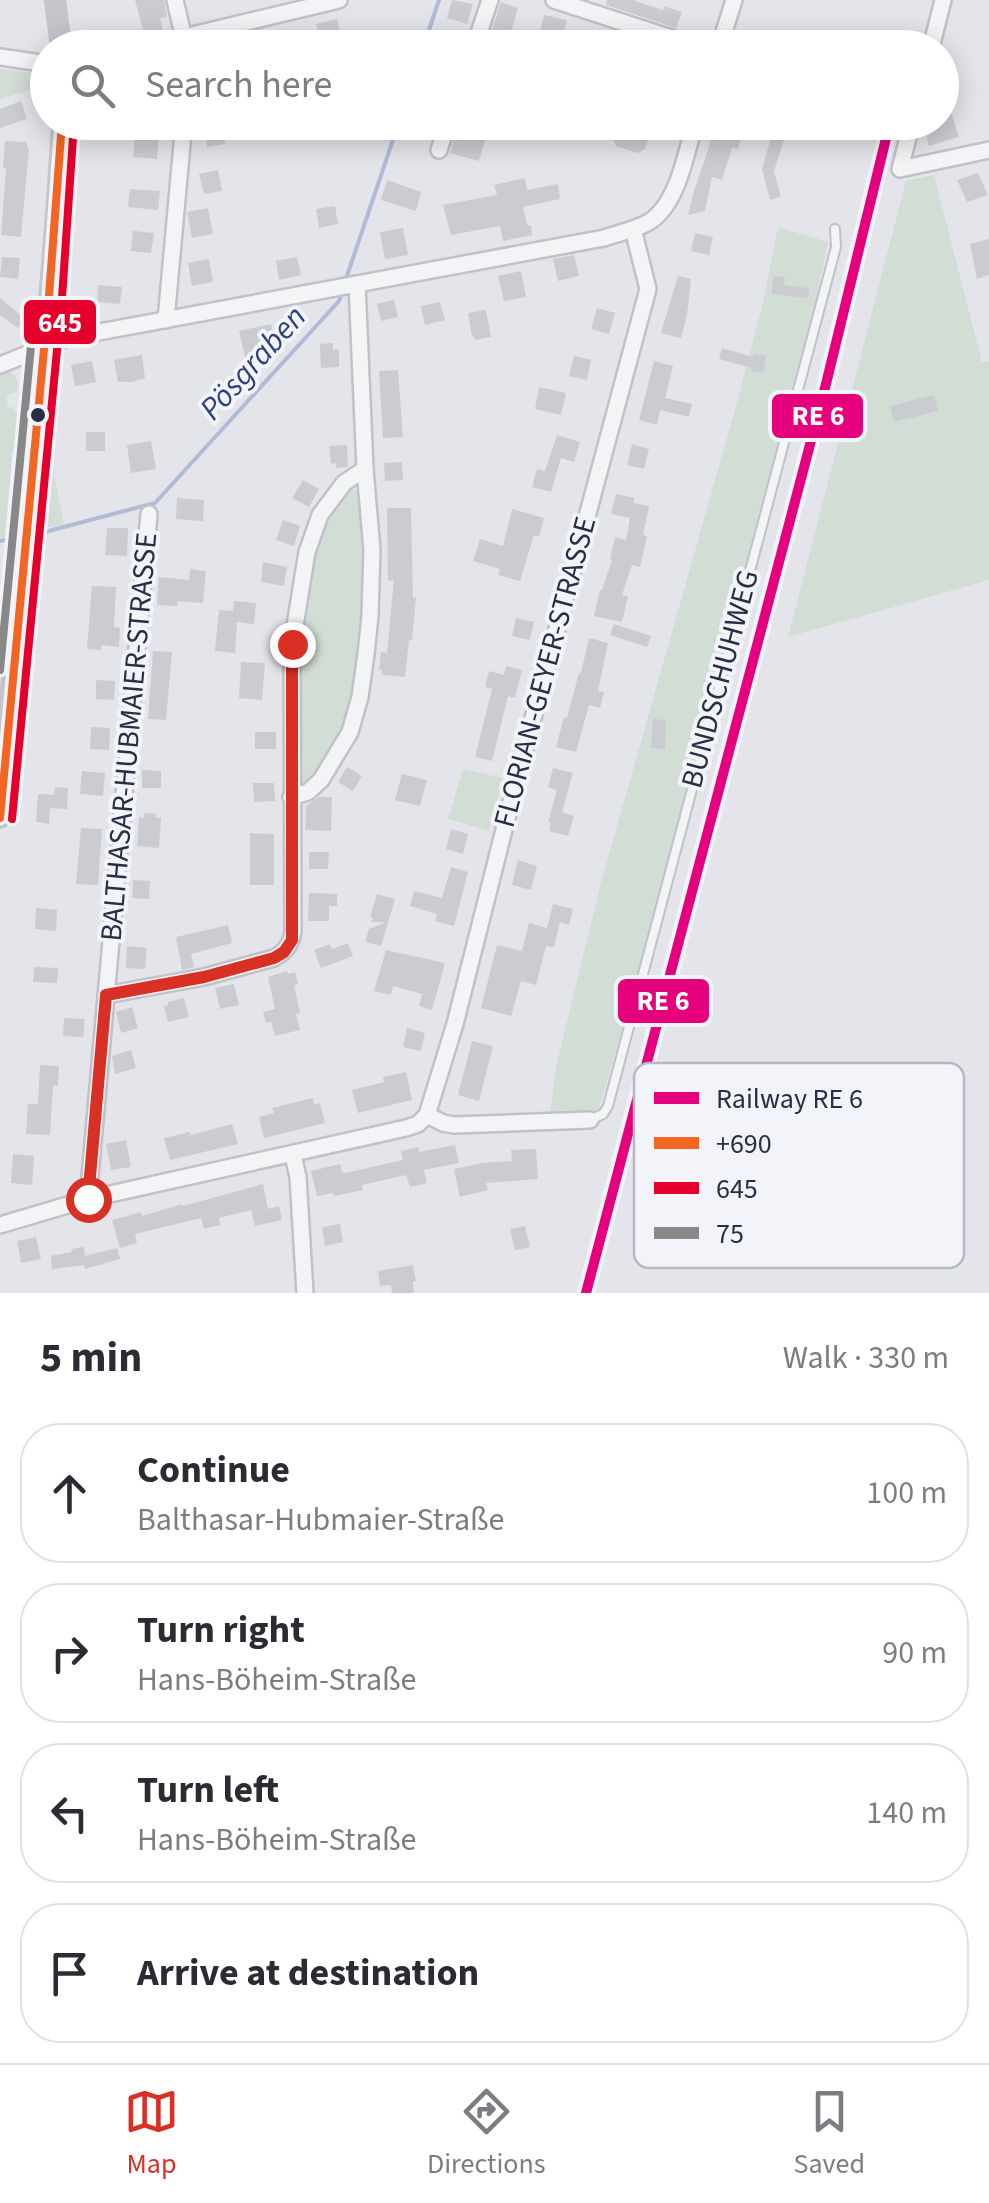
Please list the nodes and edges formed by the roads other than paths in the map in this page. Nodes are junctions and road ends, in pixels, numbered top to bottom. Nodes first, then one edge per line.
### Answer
1 (175, 0) edge
2 (339, 0) edge
3 (490, 0) edge
4 (554, 0) edge
5 (734, 0) edge
6 (943, 0) edge
7 (182, 30) edge
8 (229, 30) edge
9 (480, 30) edge
10 (646, 30) edge
11 (725, 30) edge
12 (936, 30) edge
13 (0, 57) edge
14 (30, 57) edge
15 (60, 140) edge
16 (182, 140) edge
17 (442, 140) edge
18 (690, 140) edge
19 (907, 140) edge
20 (439, 150) dead end
21 (989, 150) edge
22 (633, 229) junction
23 (835, 230) dead end
24 (348, 286) junction
25 (166, 320) junction
26 (43, 347) junction
27 (0, 365) edge
28 (366, 469) junction
29 (148, 514) dead end
30 (3, 741) edge
31 (291, 797) junction
32 (0, 818) edge
33 (106, 995) junction
34 (427, 1116) junction
35 (590, 1120) joint
36 (293, 1155) junction
37 (88, 1199) junction
38 (0, 1225) edge
39 (305, 1293) edge

1 - 7 street
2 - 8 street
3 - 9 street
4 - 10 street
5 - 11 street
6 - 12 street
13 - 14 street
15 - 26 main road
16 - 25 street
17 - 20 street
18 - 22 street
19 - 21 street
22 - 24 street
22 - 34 street, FLORIAN-GEYER-STRASSE
23 - 35 lane, BUNDSCHUHWEG
24 - 25 street
24 - 28 street
25 - 26 street
26 - 27 street
26 - 30 main road
28 - 31 street
28 - 31 street
29 - 33 street, BALTHASAR-HUBMAIER-STRASSE
30 - 32 main road
31 - 33 street
33 - 37 street, BALTHASAR-HUBMAIER-STRASSE
34 - 35 street
34 - 36 street
36 - 37 street
36 - 39 street
37 - 38 street

